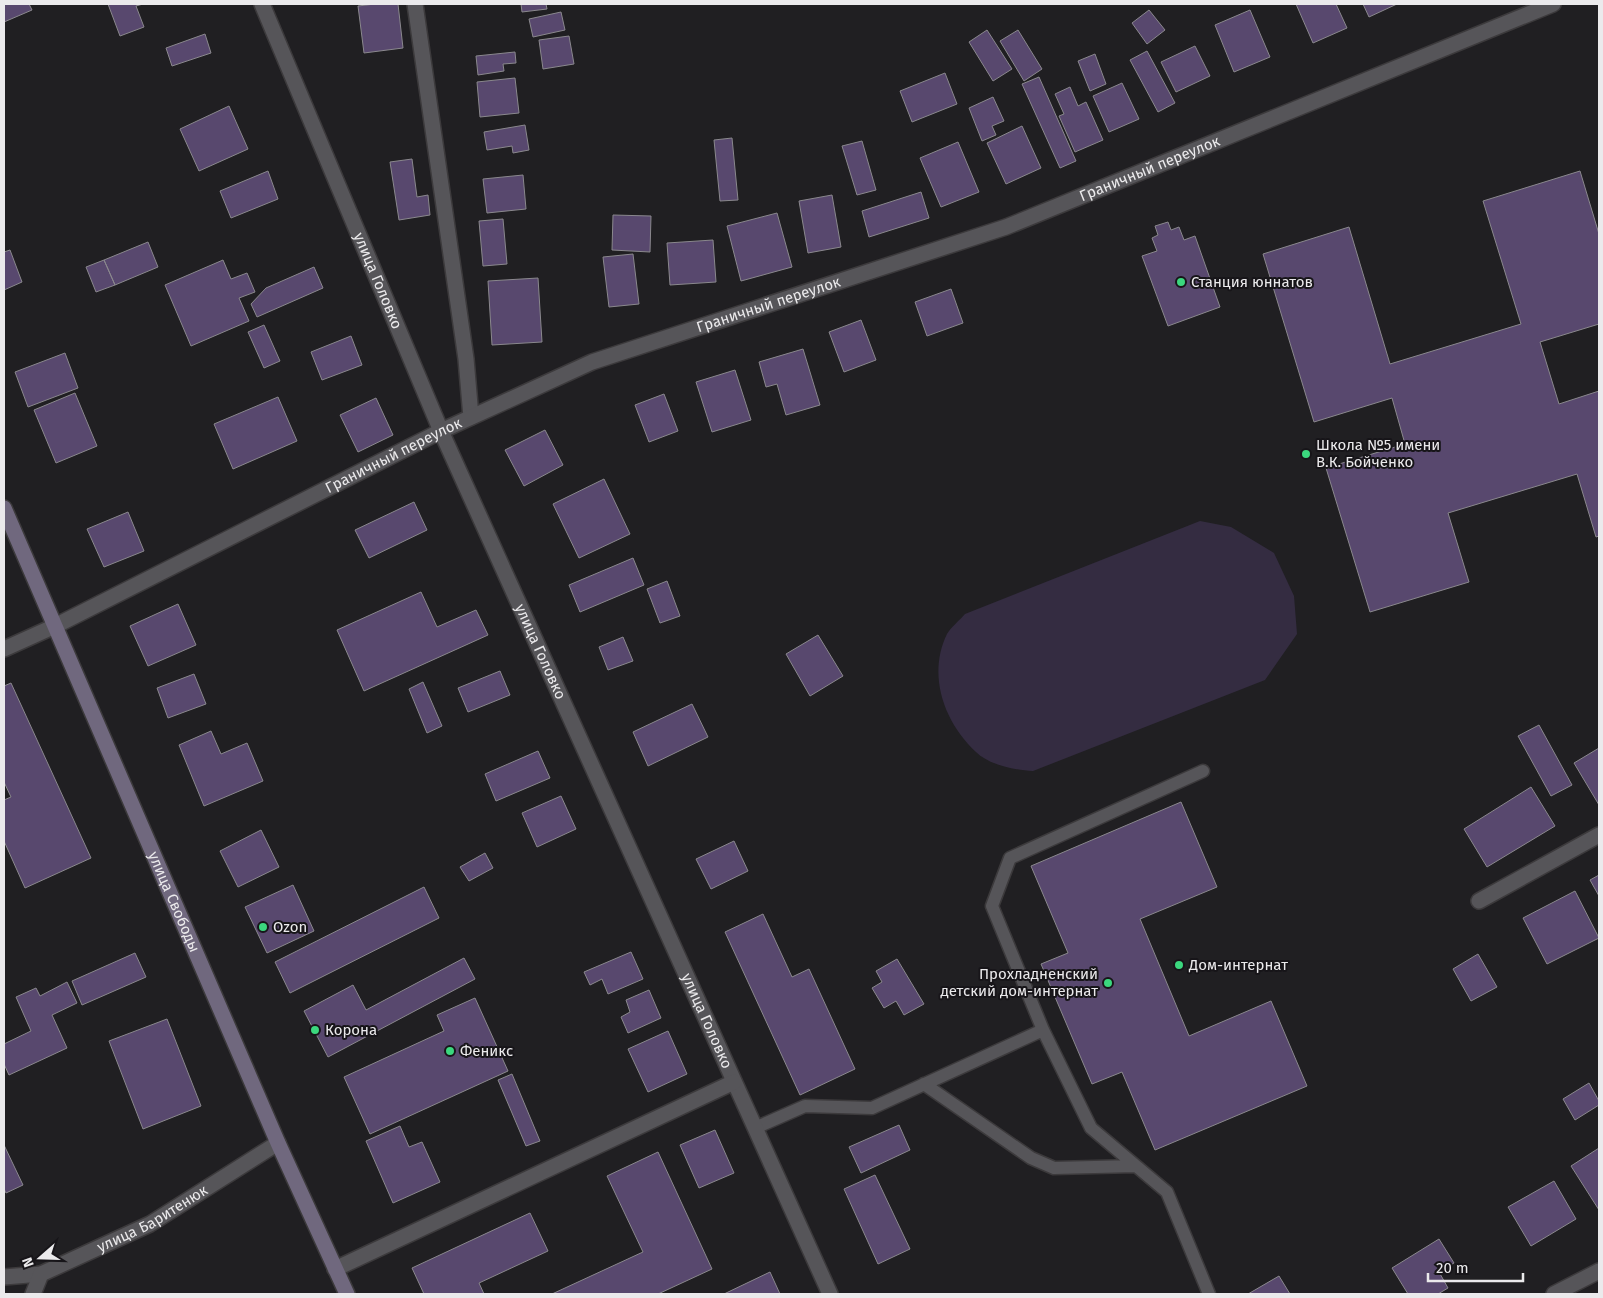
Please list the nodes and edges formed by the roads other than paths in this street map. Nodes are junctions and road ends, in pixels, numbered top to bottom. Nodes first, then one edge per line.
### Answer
1 (262, 4) edge
2 (415, 4) edge
3 (1553, 4) edge
4 (471, 417) junction
5 (441, 431) junction
6 (4, 508) edge
7 (55, 626) junction
8 (4, 649) edge
9 (1203, 771) dead end
10 (1599, 835) edge
11 (1479, 902) dead end
12 (1043, 1030) junction
13 (734, 1082) junction
14 (924, 1084) junction
15 (755, 1128) junction
16 (278, 1143) junction
17 (1136, 1166) junction
18 (335, 1269) junction
19 (1599, 1271) edge
20 (41, 1274) junction
21 (4, 1277) edge
22 (32, 1294) edge
23 (347, 1294) edge
24 (830, 1294) edge
25 (1209, 1294) edge
26 (1554, 1294) edge

1 - 5 street, улица Головко
2 - 4 street
3 - 4 street, Граничный переулок
4 - 5 street, Граничный переулок
5 - 7 street, Граничный переулок
5 - 13 street, улица Головко
6 - 7 main road, улица Свободы
7 - 8 street, Граничный переулок
7 - 16 main road, улица Свободы
9 - 12 lane
10 - 11 street
12 - 14 lane
12 - 17 lane
13 - 15 street, улица Головко
13 - 18 street
14 - 15 lane
14 - 17 lane
15 - 24 street, улица Головко
16 - 18 main road, улица Свободы
16 - 20 street, улица Баритенюк
17 - 25 lane
18 - 23 main road, улица Свободы
19 - 26 street
20 - 21 street
20 - 22 street

